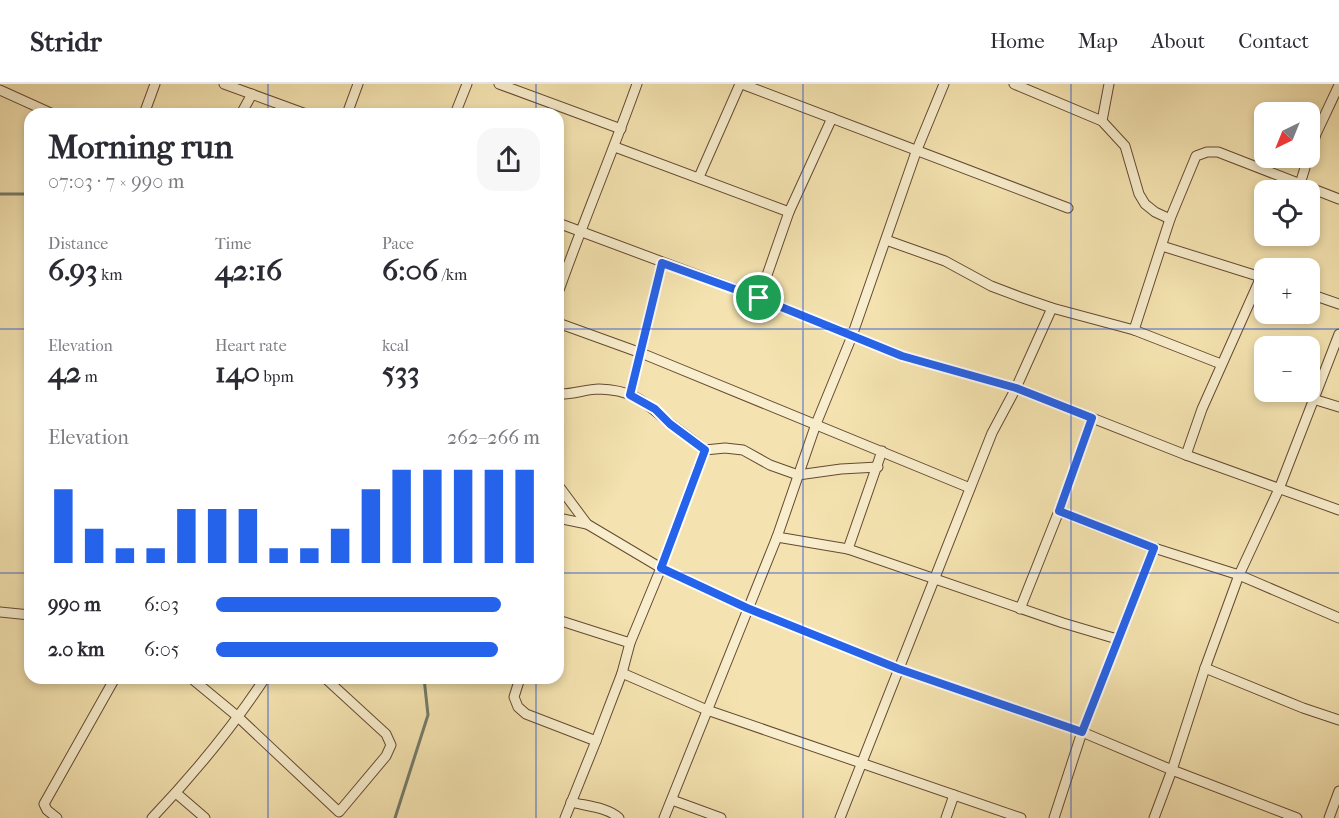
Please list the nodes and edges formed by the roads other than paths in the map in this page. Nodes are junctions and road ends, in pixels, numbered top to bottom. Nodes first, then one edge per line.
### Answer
1 (155, 84) edge
2 (224, 84) edge
3 (358, 84) edge
4 (467, 84) edge
5 (499, 84) edge
6 (637, 84) edge
7 (741, 84) edge
8 (944, 84) edge
9 (1014, 84) edge
10 (1109, 84) edge
11 (1339, 85) edge
12 (0, 90) edge
13 (252, 94) junction
14 (40, 108) edge
15 (146, 108) edge
16 (244, 108) edge
17 (290, 108) edge
18 (348, 108) edge
19 (457, 108) edge
20 (831, 118) junction
21 (1102, 121) junction
22 (1320, 125) edge
23 (621, 129) junction
24 (615, 147) junction
25 (916, 152) junction
26 (699, 177) junction
27 (1290, 180) edge
28 (1320, 192) edge
29 (1339, 199) edge
30 (1068, 208) dead end
31 (789, 212) junction
32 (1170, 219) junction
33 (564, 226) edge
34 (579, 232) junction
35 (886, 240) junction
36 (1162, 246) junction
37 (662, 263) junction
38 (1254, 274) edge
39 (564, 276) edge
40 (1254, 296) edge
41 (1320, 297) edge
42 (759, 298) junction
43 (1339, 304) edge
44 (1052, 308) junction
45 (564, 325) edge
46 (1134, 330) junction
47 (1339, 334) edge
48 (852, 336) junction
49 (641, 353) junction
50 (1221, 364) junction
51 (1320, 380) edge
52 (1016, 388) junction
53 (564, 394) edge
54 (630, 395) junction
55 (1320, 401) edge
56 (1311, 402) edge
57 (1339, 407) edge
58 (1092, 418) junction
59 (816, 424) junction
60 (705, 450) junction
61 (882, 451) junction
62 (1186, 455) junction
63 (878, 467) junction
64 (798, 476) junction
65 (970, 488) junction
66 (1279, 489) junction
67 (564, 493) edge
68 (1339, 510) edge
69 (1059, 511) junction
70 (564, 519) edge
71 (587, 524) junction
72 (777, 537) junction
73 (1154, 548) junction
74 (848, 549) junction
75 (661, 568) junction
76 (1239, 575) junction
77 (934, 580) junction
78 (747, 608) junction
79 (1020, 609) junction
80 (0, 612) edge
81 (24, 614) edge
82 (1339, 618) edge
83 (564, 622) edge
84 (1118, 639) junction
85 (630, 643) junction
86 (1205, 668) junction
87 (899, 669) junction
88 (622, 673) junction
89 (112, 684) edge
90 (198, 684) edge
91 (261, 684) edge
92 (332, 684) edge
93 (518, 684) edge
94 (707, 710) junction
95 (237, 716) junction
96 (1339, 720) edge
97 (1082, 732) junction
98 (596, 741) junction
99 (860, 764) junction
100 (1172, 770) junction
101 (1339, 791) edge
102 (176, 792) junction
103 (954, 795) junction
104 (672, 800) junction
105 (571, 801) junction
106 (343, 815) edge
107 (57, 818) edge
108 (152, 818) edge
109 (205, 818) edge
110 (565, 818) edge
111 (619, 818) edge
112 (664, 818) edge
113 (721, 818) edge
114 (840, 818) edge
115 (946, 818) edge
116 (1022, 818) edge
117 (1054, 818) edge
118 (1154, 818) edge
119 (1297, 818) edge
120 (1329, 818) edge

1 - 15 street
2 - 13 street
3 - 18 street
4 - 19 street
5 - 23 street
6 - 23 street
7 - 20 street
7 - 26 street
8 - 25 street
9 - 21 street
10 - 21 street
11 - 22 street
12 - 14 street
13 - 16 street
13 - 17 street
20 - 25 street
20 - 31 street
21 - 32 street
23 - 24 street
24 - 26 street
24 - 34 street
25 - 30 street
25 - 35 street
26 - 31 street
27 - 32 street
28 - 29 street
31 - 42 street
32 - 36 street
33 - 34 street
34 - 37 street
34 - 39 street
35 - 44 street
35 - 48 street
36 - 38 street
36 - 46 street
37 - 42 street
37 - 49 street
40 - 50 street
41 - 43 street
42 - 48 street
44 - 46 street
44 - 52 street
45 - 49 street
46 - 50 street
47 - 51 street
48 - 52 street
48 - 59 street
49 - 54 street
49 - 59 street
50 - 62 street
52 - 58 street
52 - 65 street
53 - 54 street
54 - 60 street
55 - 57 street
56 - 66 street
58 - 62 street
58 - 69 street
59 - 61 street
59 - 64 street
60 - 64 street
60 - 75 street
61 - 63 street
61 - 65 street
62 - 66 street
63 - 64 street
63 - 74 street
64 - 72 street
65 - 77 street
66 - 68 street
66 - 76 street
67 - 71 street
69 - 73 street
69 - 79 street
70 - 71 street
71 - 75 street
72 - 74 street
72 - 78 street
73 - 76 street
73 - 84 street
74 - 77 street
75 - 78 street
75 - 85 street
76 - 82 street
76 - 86 street
77 - 79 street
77 - 87 street
78 - 87 street
78 - 94 street
79 - 84 street
80 - 81 street
83 - 85 street
84 - 97 street
85 - 88 street
86 - 96 street
86 - 100 street
87 - 97 street
87 - 99 street
88 - 94 street
88 - 98 street
89 - 107 street
90 - 95 street
91 - 95 street
92 - 106 street
93 - 98 street
94 - 99 street
94 - 104 street
95 - 102 street
95 - 106 street
97 - 100 street
97 - 117 street
98 - 105 street
99 - 103 street
99 - 114 street
100 - 118 street
100 - 119 street
101 - 120 street
102 - 108 street
102 - 109 street
103 - 115 street
103 - 116 street
104 - 112 street
104 - 113 street
105 - 110 street
105 - 111 street

